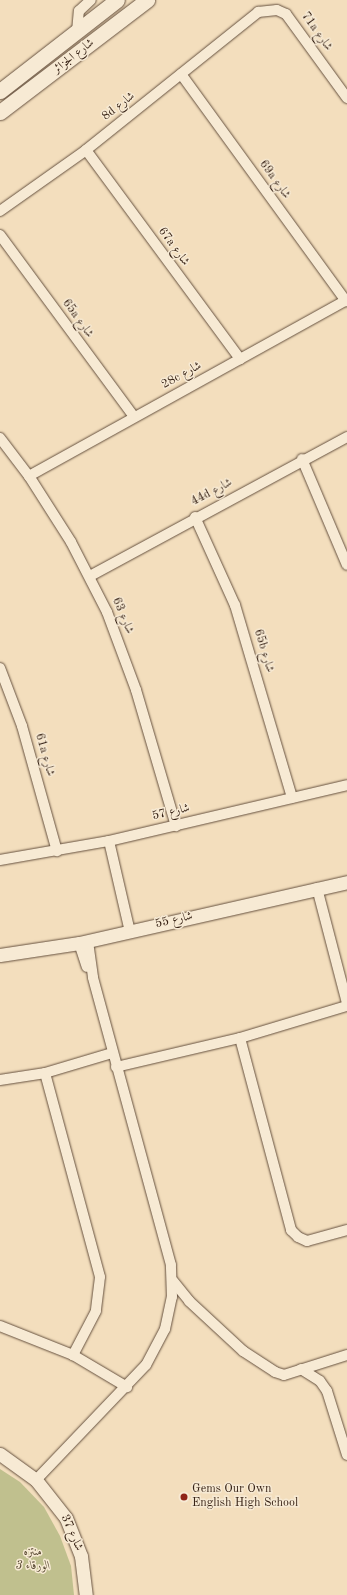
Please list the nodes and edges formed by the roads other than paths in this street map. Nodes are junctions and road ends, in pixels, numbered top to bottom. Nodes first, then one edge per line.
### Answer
1 (91, 0) edge
2 (117, 0) edge
3 (147, 0) edge
4 (251, 17) joint
5 (78, 32) junction
6 (181, 74) junction
7 (0, 91) edge
8 (347, 98) edge
9 (0, 112) edge
10 (86, 150) junction
11 (0, 211) edge
12 (0, 235) edge
13 (347, 300) edge
14 (240, 359) junction
15 (134, 417) junction
16 (347, 437) edge
17 (0, 438) edge
18 (302, 459) junction
19 (29, 476) junction
20 (195, 517) junction
21 (347, 565) edge
22 (90, 576) junction
23 (0, 668) edge
24 (347, 785) edge
25 (292, 798) junction
26 (176, 826) junction
27 (109, 840) junction
28 (57, 852) junction
29 (0, 860) edge
30 (347, 882) edge
31 (317, 888) junction
32 (130, 932) junction
33 (83, 942) junction
34 (0, 955) edge
35 (347, 1005) edge
36 (240, 1038) junction
37 (112, 1053) junction
38 (116, 1067) junction
39 (45, 1074) junction
40 (0, 1080) edge
41 (347, 1230) edge
42 (173, 1281) junction
43 (0, 1326) edge
44 (73, 1355) junction
45 (347, 1355) edge
46 (301, 1369) junction
47 (127, 1387) junction
48 (0, 1454) edge
49 (347, 1455) edge
50 (36, 1480) junction
51 (86, 1595) edge

1 - 5 street
2 - 5 main road, شارع الجزائر
3 - 9 main road, شارع الجزائر
4 - 6 street, 8d شارع
4 - 8 street, 71a شارع
5 - 7 main road, شارع الجزائر
6 - 10 street, 8d شارع
6 - 13 street, 69a شارع
10 - 11 street, 8d شارع
10 - 14 street, 67a شارع
12 - 15 street, 65a شارع
13 - 14 street, 28c شارع
14 - 15 street, 28c شارع
15 - 19 street, 28c شارع
16 - 18 street, 44d شارع
17 - 19 street, شارع 63
18 - 20 street, 44d شارع
18 - 21 street
19 - 22 street, شارع 63
20 - 22 street, 44d شارع
20 - 25 street, 65b شارع
22 - 26 street, شارع 63
23 - 28 street, 61a شارع
24 - 25 street, شارع 57
25 - 26 street, شارع 57
26 - 27 street, شارع 57
27 - 28 street, شارع 57
27 - 32 street
28 - 29 street, شارع 57
30 - 31 street, شارع 55
31 - 32 street, شارع 55
31 - 35 street
32 - 33 street, شارع 55
33 - 34 street, شارع 55
33 - 37 street
35 - 36 street
36 - 38 street
36 - 41 street
37 - 38 street
37 - 39 street
38 - 42 street
39 - 40 street
39 - 44 street
42 - 46 street
42 - 47 street
43 - 44 street
44 - 47 street
45 - 46 street
46 - 49 street
47 - 50 street
48 - 50 street, شارع 37
50 - 51 street, شارع 37

